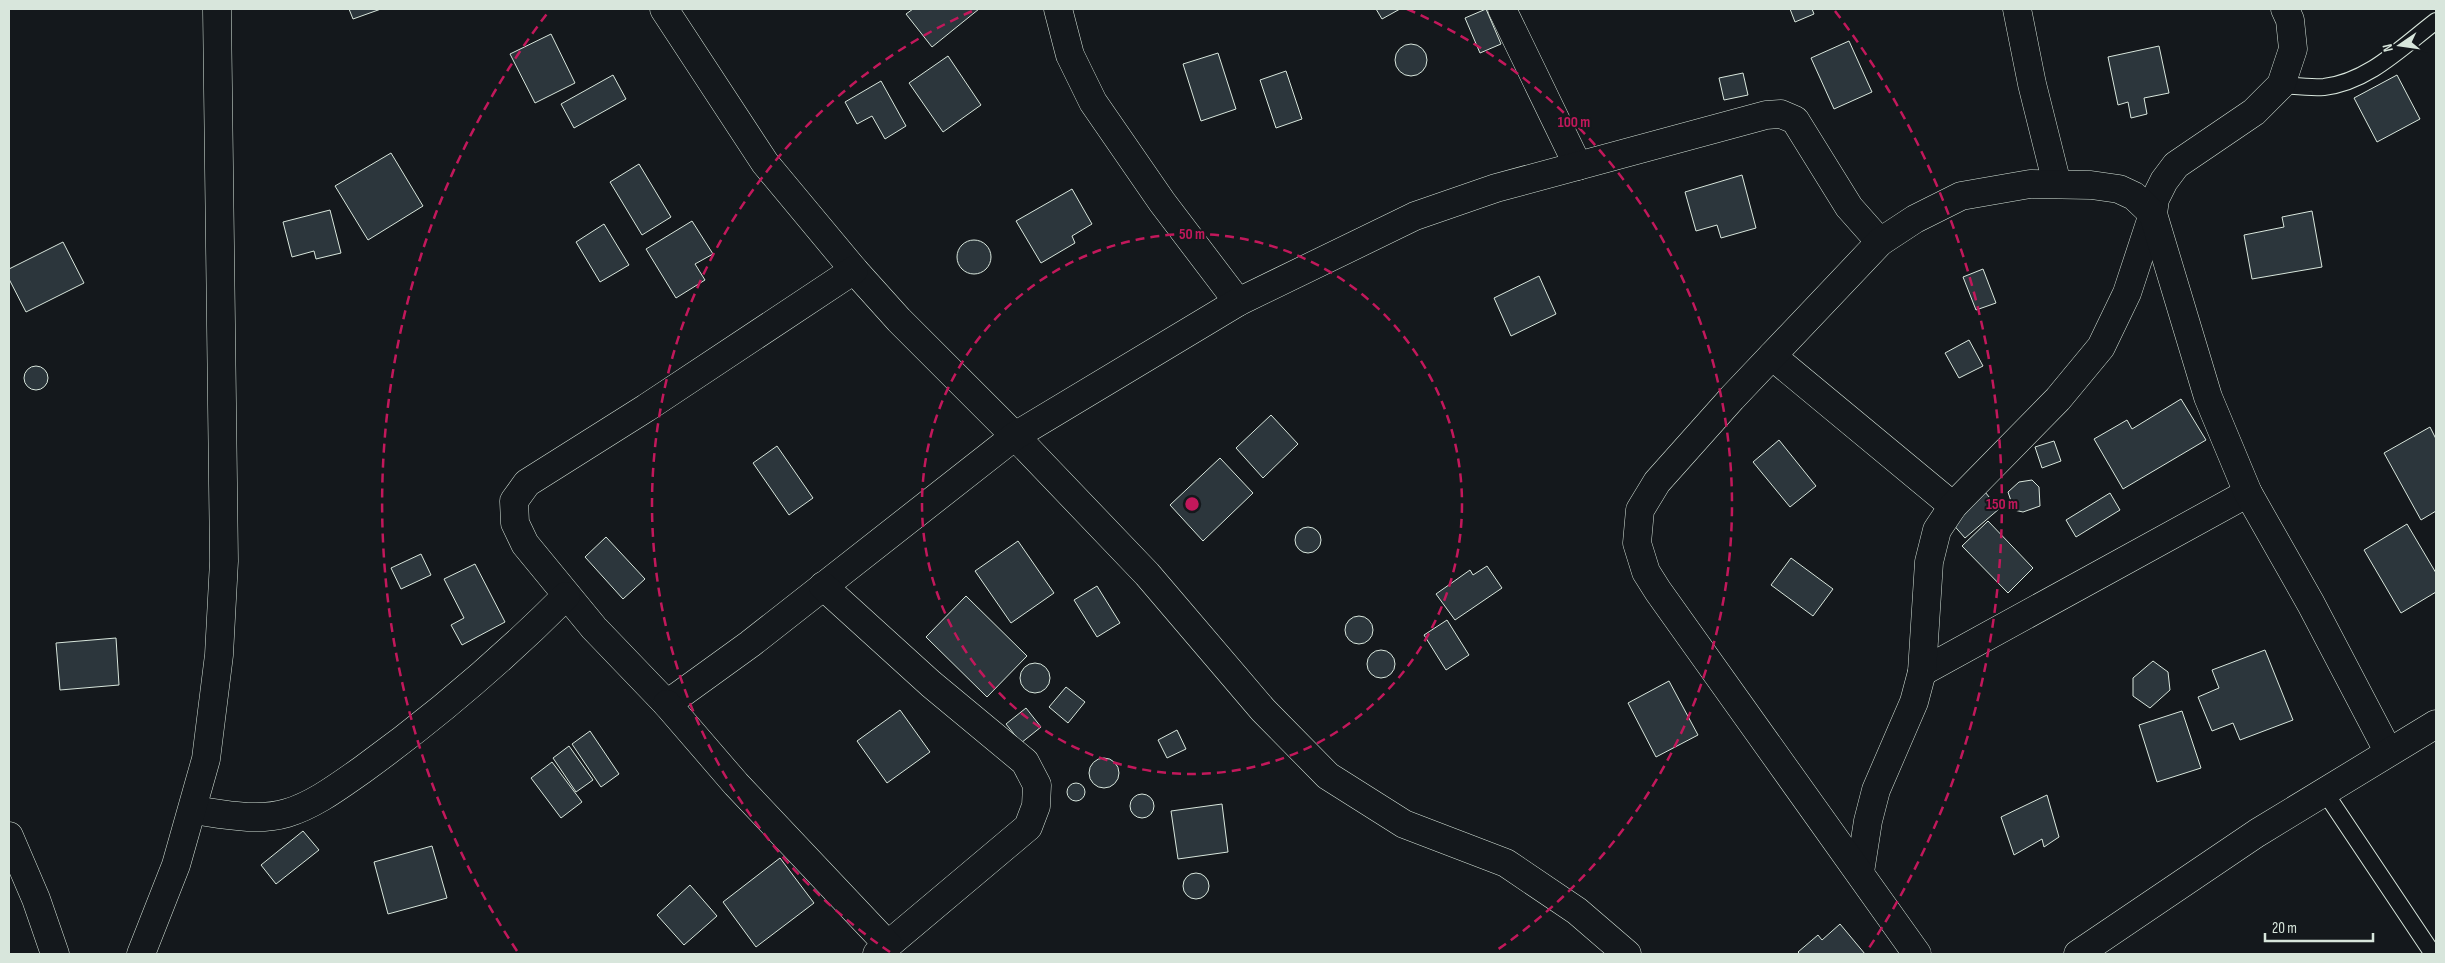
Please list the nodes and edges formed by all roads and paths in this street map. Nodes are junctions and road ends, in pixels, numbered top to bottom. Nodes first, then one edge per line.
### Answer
1 (217, 9) edge
2 (664, 9) edge
3 (1058, 9) edge
4 (1502, 9) edge
5 (2017, 9) edge
6 (2285, 9) edge
7 (2436, 21) edge
8 (2281, 85) junction
9 (1578, 166) junction
10 (2058, 184) junction
11 (2153, 214) junction
12 (1880, 242) junction
13 (854, 270) junction
14 (1238, 302) junction
15 (1772, 356) junction
16 (1015, 436) junction
17 (2248, 493) junction
18 (1953, 506) junction
19 (823, 586) junction
20 (566, 596) junction
21 (1922, 672) junction
22 (667, 704) junction
23 (2436, 724) edge
24 (2388, 751) junction
25 (2324, 791) junction
26 (192, 810) junction
27 (9, 836) edge
28 (1860, 872) junction
29 (882, 950) edge
30 (55, 954) edge
31 (141, 954) edge
32 (1627, 954) edge
33 (1917, 954) edge
34 (2078, 954) edge
35 (2433, 954) edge

1 - 26 street
2 - 13 street
3 - 14 street
4 - 9 street
5 - 10 street
6 - 8 street
7 - 8 lane
8 - 11 street
9 - 12 street
9 - 14 street
10 - 11 street
10 - 12 street
11 - 17 street
11 - 18 street
12 - 15 street
13 - 16 street
13 - 20 street
14 - 16 street
15 - 18 street
15 - 28 street
16 - 19 street
16 - 32 street
17 - 21 street
17 - 24 street
18 - 21 street
19 - 22 street
19 - 29 street
20 - 22 street
20 - 26 street
21 - 28 street
22 - 29 street
23 - 24 street
24 - 25 street
25 - 34 street
25 - 35 lane
26 - 31 street
27 - 30 street
28 - 33 street

